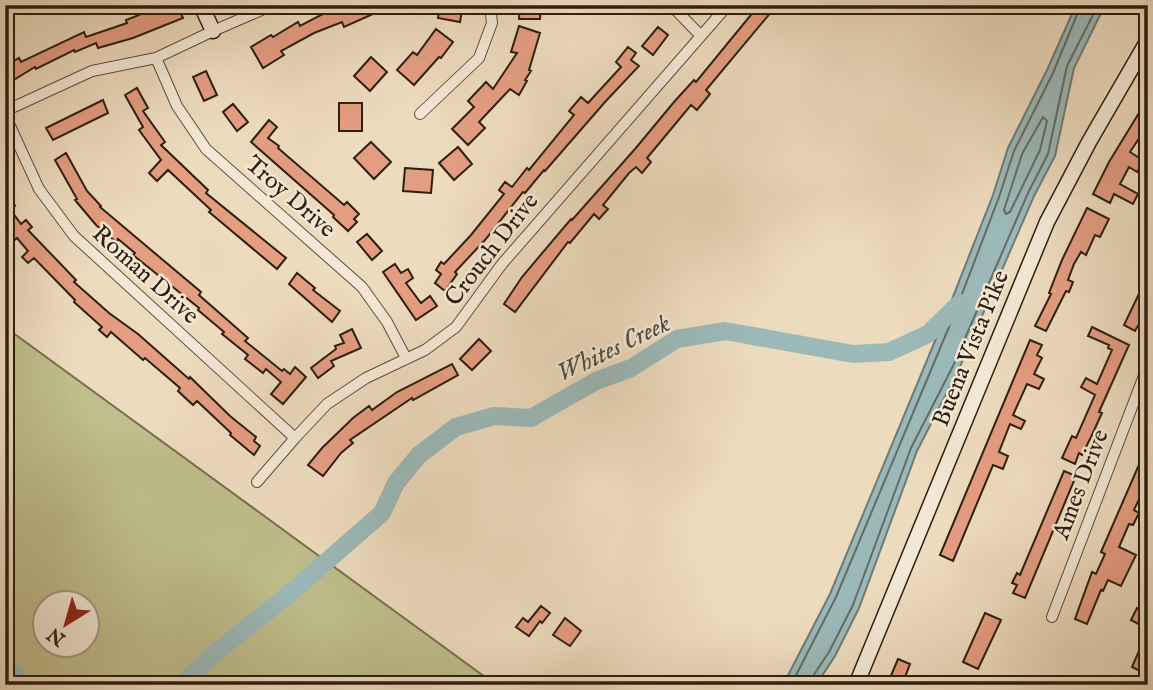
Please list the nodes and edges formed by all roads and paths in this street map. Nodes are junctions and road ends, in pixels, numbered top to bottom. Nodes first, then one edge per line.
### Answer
1 (201, 5) edge
2 (273, 5) edge
3 (490, 5) edge
4 (671, 5) edge
5 (728, 5) edge
6 (213, 31) junction
7 (701, 36) junction
8 (1148, 40) edge
9 (156, 58) junction
10 (5, 113) edge
11 (420, 114) dead end
12 (407, 358) junction
13 (1148, 365) edge
14 (295, 438) junction
15 (257, 482) dead end
16 (1052, 617) dead end
17 (856, 685) edge

1 - 6 main road
2 - 6 street
3 - 11 street
4 - 7 street
5 - 7 street, Crouch Drive
6 - 9 street
7 - 12 street, Crouch Drive
8 - 17 main road, Buena Vista Pike
9 - 10 street
9 - 12 street, Troy Drive
10 - 14 street, Roman Drive
12 - 14 street, Crouch Drive
13 - 16 street, Ames Drive
14 - 15 street, Crouch Drive

